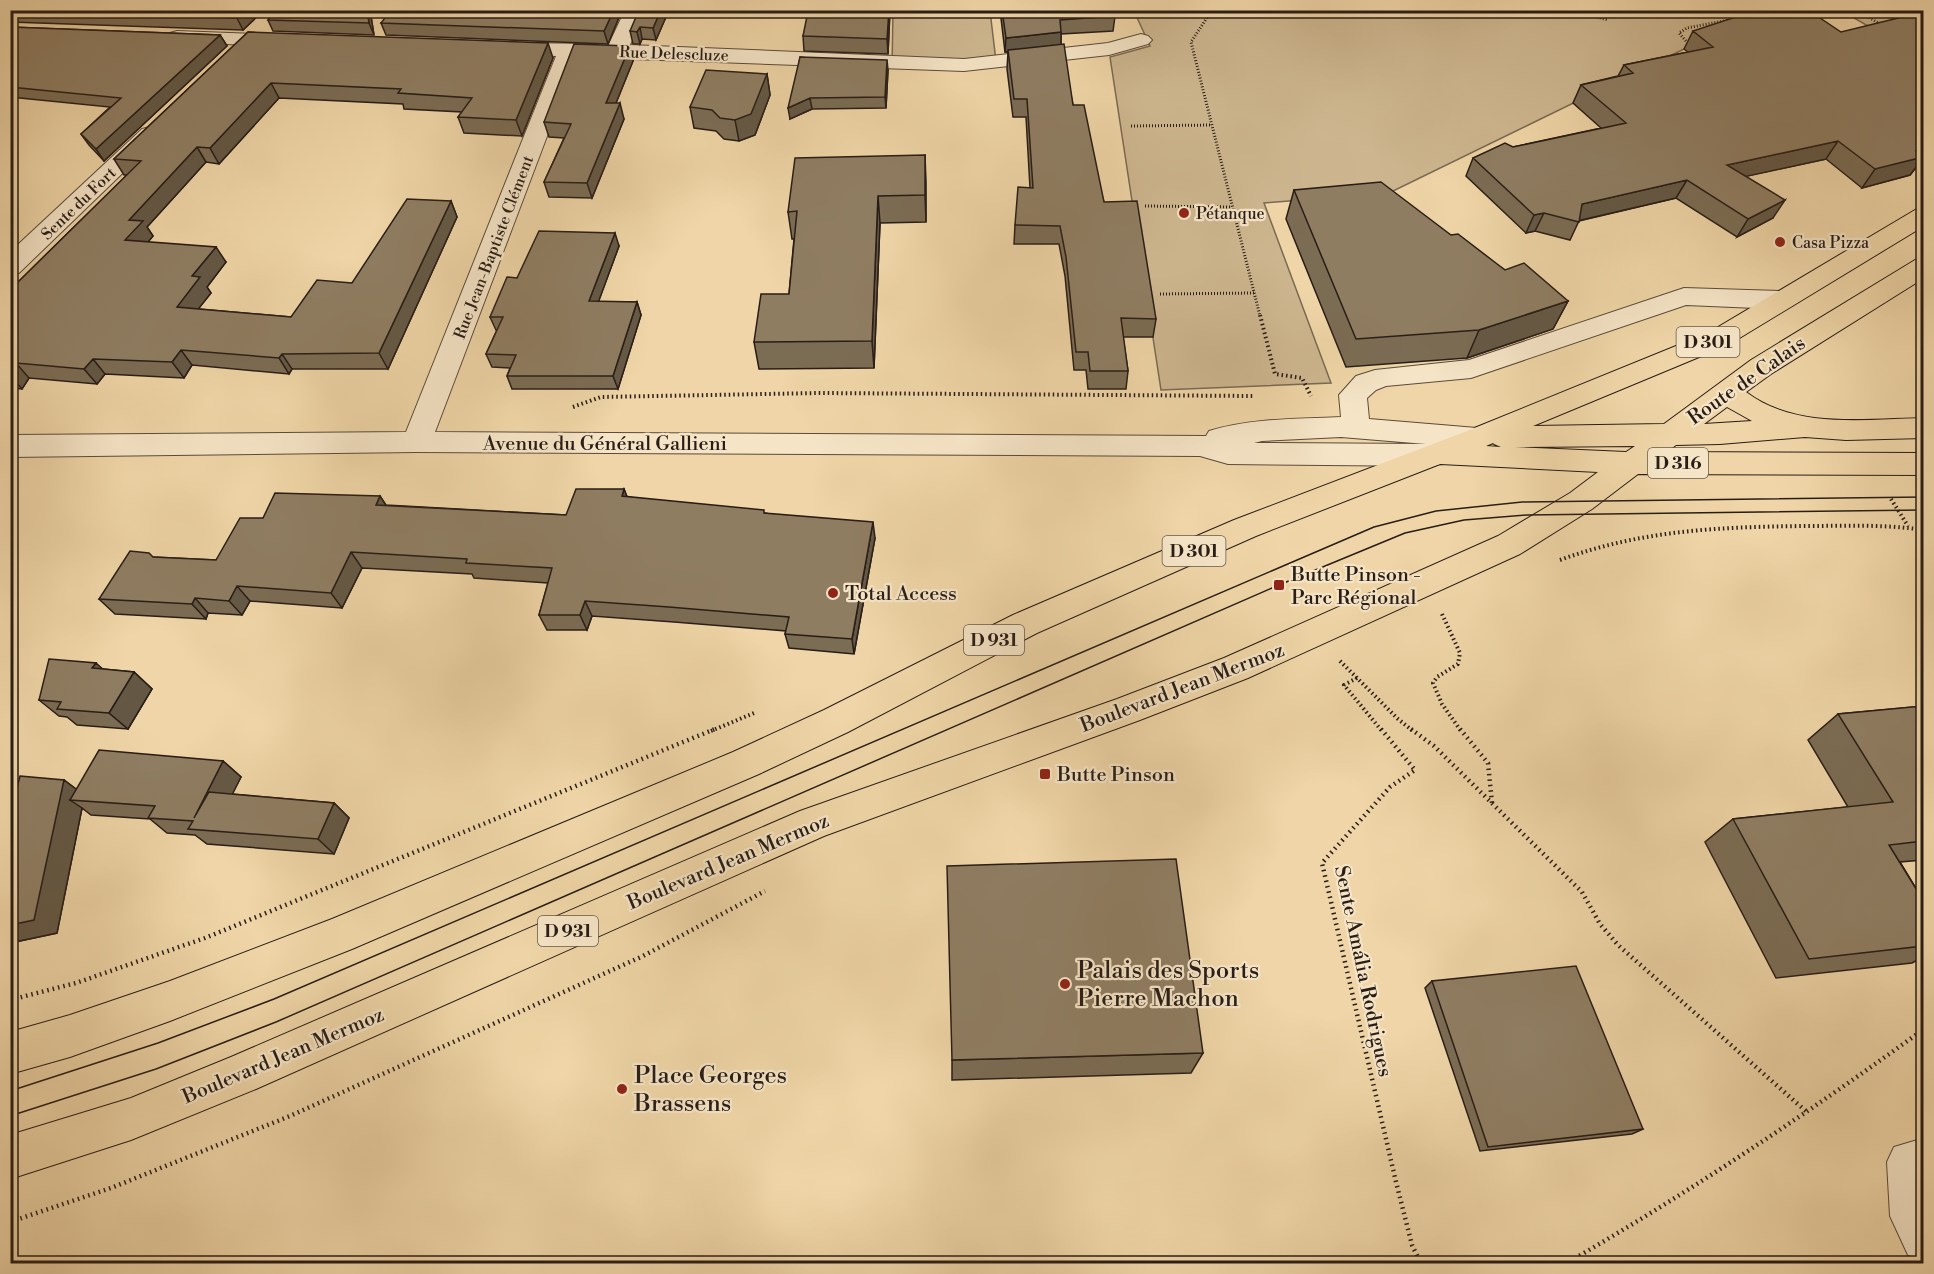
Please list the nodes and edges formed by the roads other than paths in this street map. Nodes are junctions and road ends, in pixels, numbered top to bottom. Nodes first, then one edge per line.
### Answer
1 (635, 10) edge
2 (272, 18) edge
3 (162, 36) edge
4 (250, 40) junction
5 (1141, 40) dead end
6 (307, 42) edge
7 (489, 49) edge
8 (569, 51) junction
9 (617, 51) junction
10 (224, 64) edge
11 (164, 121) edge
12 (1923, 215) edge
13 (1923, 266) edge
14 (10, 267) edge
15 (1780, 300) junction
16 (1726, 391) junction
17 (1356, 428) junction
18 (1799, 428) junction
19 (1923, 428) edge
20 (1668, 435) junction
21 (1477, 438) junction
22 (416, 442) junction
23 (1200, 445) junction
24 (10, 446) edge
25 (1433, 455) junction
26 (1631, 464) junction
27 (1923, 464) edge
28 (1449, 572) joint
29 (1056, 611) joint
30 (1128, 710) joint
31 (10, 1053) edge
32 (10, 1158) edge
33 (1923, 1160) edge
34 (1923, 1239) edge

1 - 9 street
2 - 4 street
3 - 4 street
4 - 6 street
4 - 10 street
5 - 9 street, Rue Delescluze
7 - 8 street, Rue Delescluze
8 - 9 street, Rue Delescluze
8 - 22 street, Rue Jean-Baptiste Clément
11 - 14 street, Sente du Fort
12 - 15 main road, D 301
13 - 16 main road, Route de Calais / D 301
15 - 17 street
15 - 21 main road, D 301
16 - 18 main road
16 - 20 main road, Route de Calais / D 301
17 - 21 street, Avenue du Général Gallieni
17 - 23 street, Avenue du Général Gallieni
18 - 19 main road
18 - 20 main road, D 316
20 - 21 main road, D 316
20 - 26 main road, Route de Calais / D 301
21 - 25 main road, D 301
22 - 23 street, Avenue du Général Gallieni
22 - 24 street, Avenue du Général Gallieni
23 - 25 street, Avenue du Général Gallieni
25 - 26 main road, D 316
25 - 29 main road, D 301
26 - 27 main road, D 316
26 - 28 main road, Route de Calais / D 301
28 - 30 main road, Boulevard Jean Mermoz / D 301
29 - 31 main road, D 931
30 - 32 main road, Boulevard Jean Mermoz / D 931
33 - 34 street

